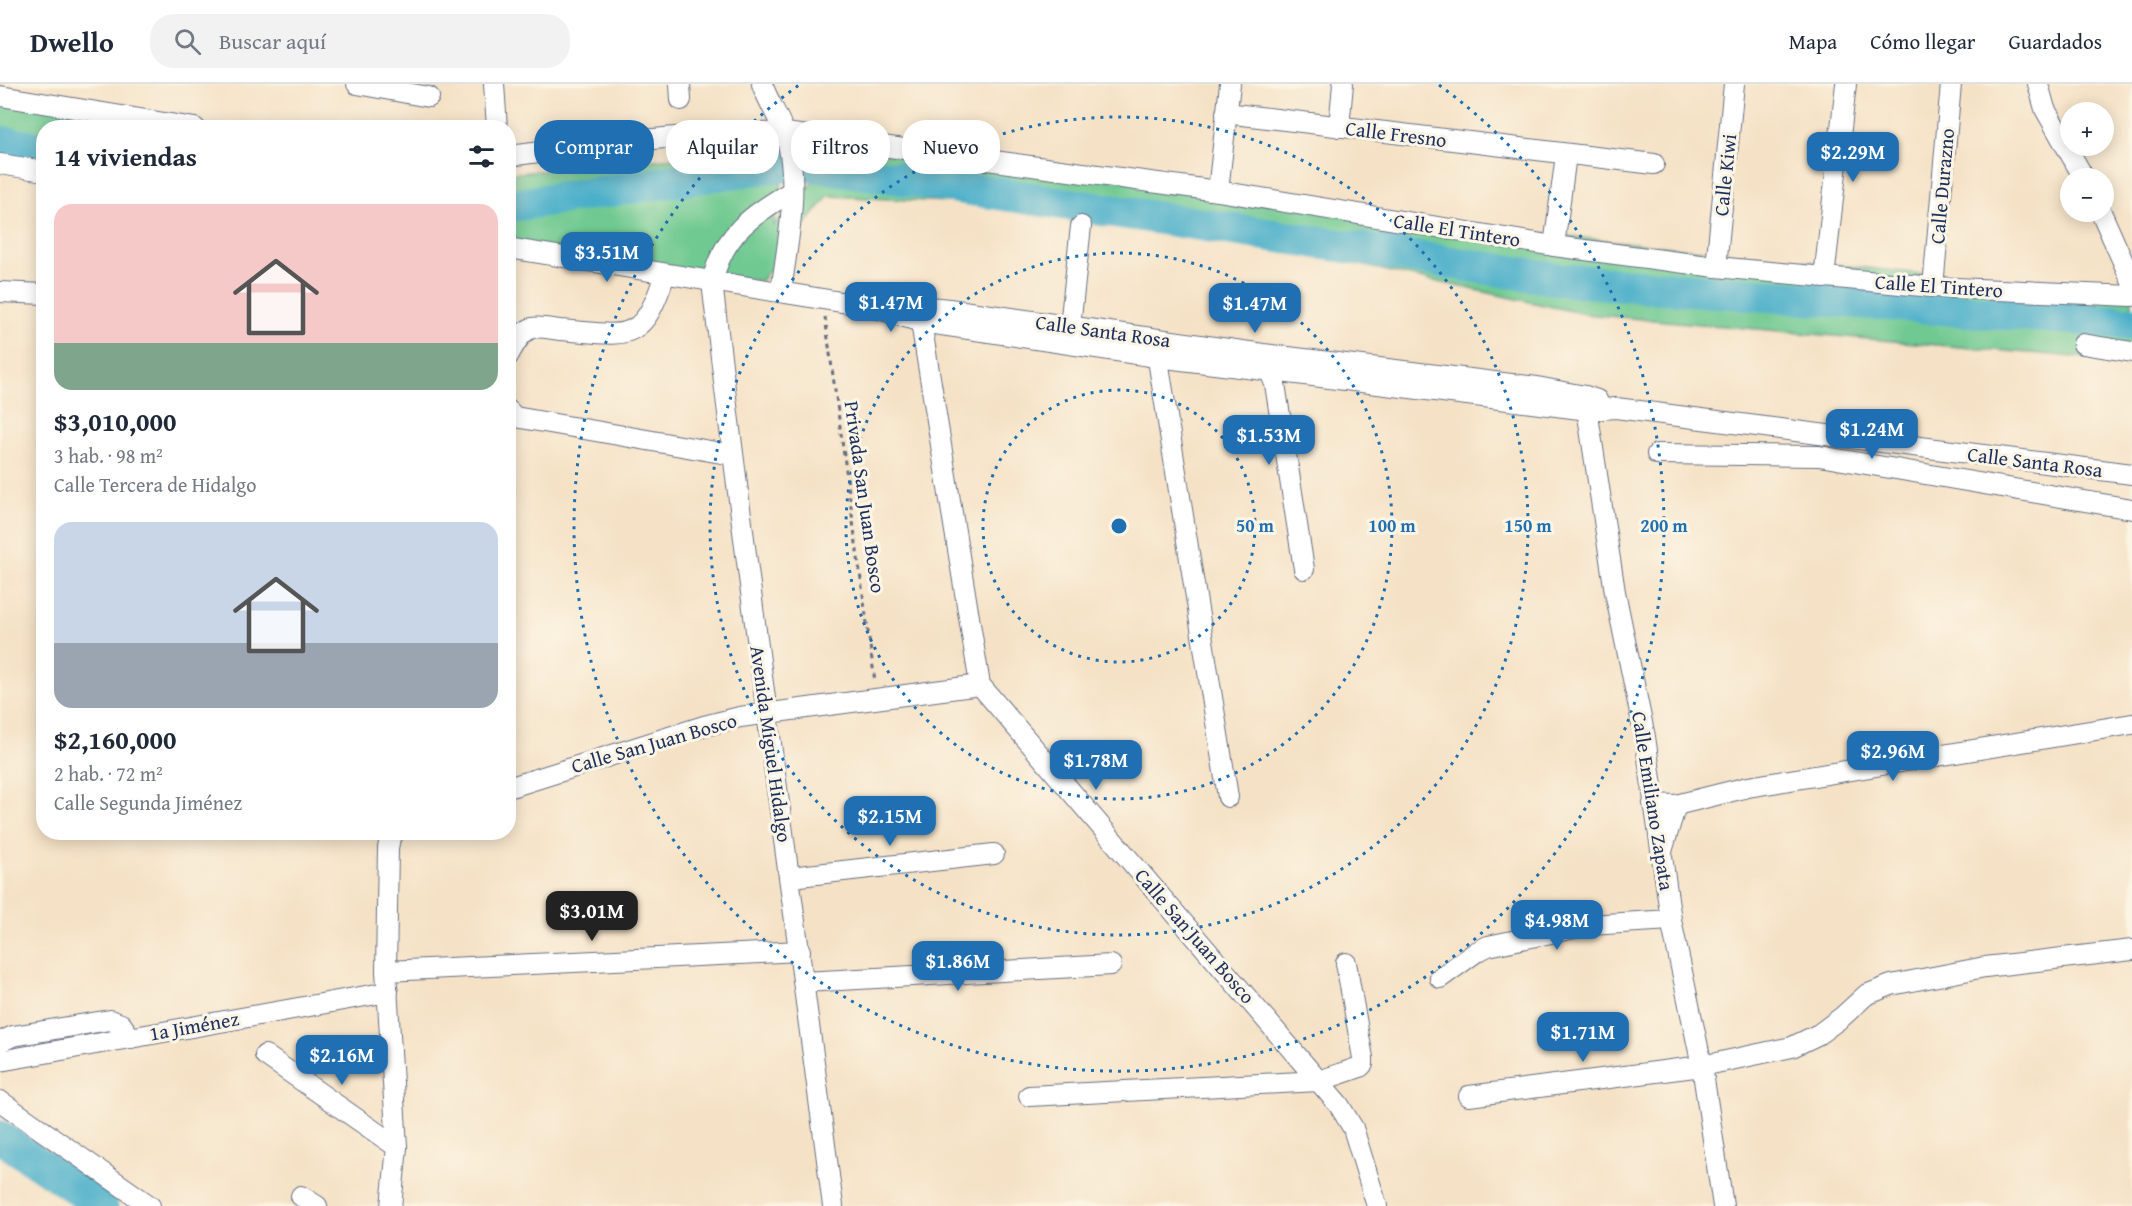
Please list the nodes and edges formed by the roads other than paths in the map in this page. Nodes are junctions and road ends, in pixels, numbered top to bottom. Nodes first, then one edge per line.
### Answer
1 (357, 84) edge
2 (494, 84) edge
3 (762, 84) edge
4 (1230, 84) edge
5 (1343, 84) edge
6 (1734, 84) edge
7 (1846, 84) edge
8 (1951, 84) edge
9 (2038, 84) edge
10 (392, 87) edge
11 (0, 96) edge
12 (429, 97) dead end
13 (1226, 113) junction
14 (146, 120) edge
15 (496, 120) edge
16 (1339, 127) junction
17 (787, 140) junction
18 (516, 155) edge
19 (1566, 155) junction
20 (0, 164) edge
21 (1654, 164) dead end
22 (2078, 168) edge
23 (36, 170) edge
24 (792, 186) junction
25 (1218, 191) junction
26 (2107, 222) edge
27 (1081, 226) dead end
28 (1554, 246) junction
29 (516, 249) edge
30 (2125, 254) edge
31 (1716, 267) junction
32 (665, 274) junction
33 (1824, 278) junction
34 (712, 282) junction
35 (2132, 282) edge
36 (1933, 287) junction
37 (0, 292) edge
38 (781, 292) junction
39 (36, 294) edge
40 (2132, 296) edge
41 (872, 308) junction
42 (921, 322) junction
43 (1070, 326) junction
44 (1039, 331) junction
45 (516, 343) edge
46 (2084, 344) dead end
47 (1156, 348) junction
48 (2132, 352) edge
49 (1266, 362) junction
50 (1586, 403) junction
51 (516, 417) edge
52 (1657, 454) dead end
53 (733, 455) junction
54 (2132, 474) edge
55 (2132, 509) edge
56 (1304, 569) dead end
57 (980, 685) junction
58 (766, 715) junction
59 (2132, 724) edge
60 (516, 785) edge
61 (1228, 798) dead end
62 (1653, 804) junction
63 (1676, 805) junction
64 (392, 840) edge
65 (994, 854) dead end
66 (1661, 857) junction
67 (790, 878) junction
68 (1671, 920) junction
69 (2132, 950) edge
70 (800, 951) junction
71 (1346, 963) dead end
72 (1111, 965) dead end
73 (387, 971) junction
74 (1440, 978) dead end
75 (804, 982) junction
76 (388, 992) junction
77 (131, 1038) junction
78 (0, 1042) edge
79 (265, 1055) dead end
80 (0, 1061) edge
81 (1702, 1066) junction
82 (1320, 1081) junction
83 (1029, 1096) dead end
84 (1469, 1096) dead end
85 (0, 1101) edge
86 (397, 1147) junction
87 (150, 1206) edge
88 (391, 1206) edge
89 (833, 1206) edge
90 (1377, 1206) edge
91 (1723, 1206) edge

1 - 10 street
2 - 15 street
3 - 17 street
4 - 13 street
5 - 16 street
6 - 31 street, Calle Kiwi
7 - 33 street
8 - 36 street, Calle Durazno
9 - 22 street
10 - 12 street
11 - 14 street
13 - 16 street, Calle Fresno
13 - 25 street
16 - 19 street, Calle Fresno
17 - 18 street, Calle El Tintero
17 - 24 street
17 - 25 street, Calle El Tintero
19 - 21 street, Calle Fresno
19 - 28 street
20 - 23 street
24 - 34 street
24 - 38 street
25 - 28 street, Calle El Tintero
26 - 30 street
27 - 43 street
28 - 31 street, Calle El Tintero
29 - 32 street, Calle Santa Rosa
30 - 35 street
31 - 33 street, Calle El Tintero
32 - 34 street, Calle Santa Rosa
32 - 45 street
33 - 36 street, Calle El Tintero
34 - 38 street, Calle Santa Rosa
34 - 53 street, Avenida Miguel Hidalgo
36 - 40 street, Calle El Tintero
37 - 39 street
38 - 41 street, Calle Santa Rosa
41 - 42 street, Calle Santa Rosa
41 - 44 street, Calle Santa Rosa
42 - 44 street, Calle Santa Rosa
42 - 57 street
43 - 44 street, Calle Santa Rosa
43 - 47 street, Calle Santa Rosa
44 - 47 street, Calle Santa Rosa
46 - 48 street
47 - 49 street, Calle Santa Rosa
47 - 61 street
49 - 50 street, Calle Santa Rosa
49 - 56 street
50 - 54 street, Calle Santa Rosa
50 - 62 street, Calle Emiliano Zapata
51 - 53 street
52 - 55 street
53 - 58 street, Avenida Miguel Hidalgo
57 - 58 street, Calle San Juan Bosco
57 - 82 street, Calle San Juan Bosco
58 - 60 street, Calle San Juan Bosco
58 - 67 street, Avenida Miguel Hidalgo
59 - 63 street
62 - 63 street
62 - 66 street, Calle Emiliano Zapata
63 - 66 street
64 - 73 street
65 - 67 street
66 - 68 street, Calle Emiliano Zapata
67 - 70 street, Avenida Miguel Hidalgo
68 - 74 street
68 - 81 street, Calle Emiliano Zapata
69 - 81 street
70 - 73 street
70 - 75 street, Avenida Miguel Hidalgo
71 - 82 street
72 - 75 street
73 - 76 street
75 - 89 street, Avenida Miguel Hidalgo
76 - 77 street, 1a Jiménez
76 - 86 street
77 - 78 street
77 - 80 street, 1a Jiménez
79 - 86 street
81 - 84 street
81 - 91 street, Calle Emiliano Zapata
82 - 83 street
82 - 90 street, Calle San Juan Bosco
85 - 87 street
86 - 88 street

